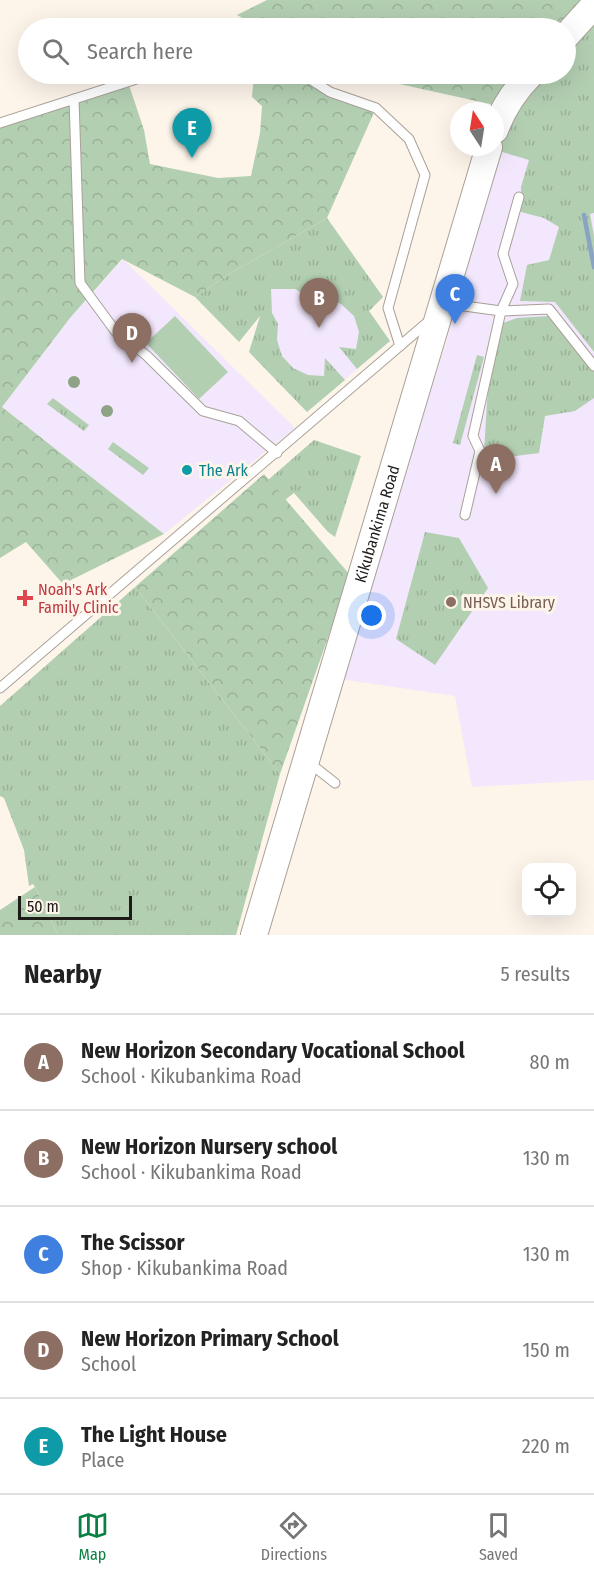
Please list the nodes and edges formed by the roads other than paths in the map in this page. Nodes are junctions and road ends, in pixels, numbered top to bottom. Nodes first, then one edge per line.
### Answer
1 (594, 6) edge
2 (576, 25) edge
3 (121, 84) edge
4 (318, 84) edge
5 (522, 84) edge
6 (74, 99) junction
7 (504, 110) edge
8 (0, 123) edge
9 (486, 156) edge
10 (519, 197) dead end
11 (441, 311) junction
12 (501, 311) junction
13 (400, 346) junction
14 (594, 366) edge
15 (277, 453) junction
16 (465, 515) dead end
17 (0, 688) edge
18 (305, 764) junction
19 (335, 783) dead end
20 (254, 935) edge

1 - 2 street
3 - 6 lane
4 - 13 lane
5 - 7 street
6 - 8 lane
6 - 15 lane
9 - 11 street, Kikubankima Road
10 - 12 lane
11 - 12 lane
11 - 13 lane
11 - 18 street, Kikubankima Road
12 - 14 lane
12 - 16 lane
13 - 15 lane
15 - 17 lane
18 - 19 lane
18 - 20 street, Kikubankima Road

